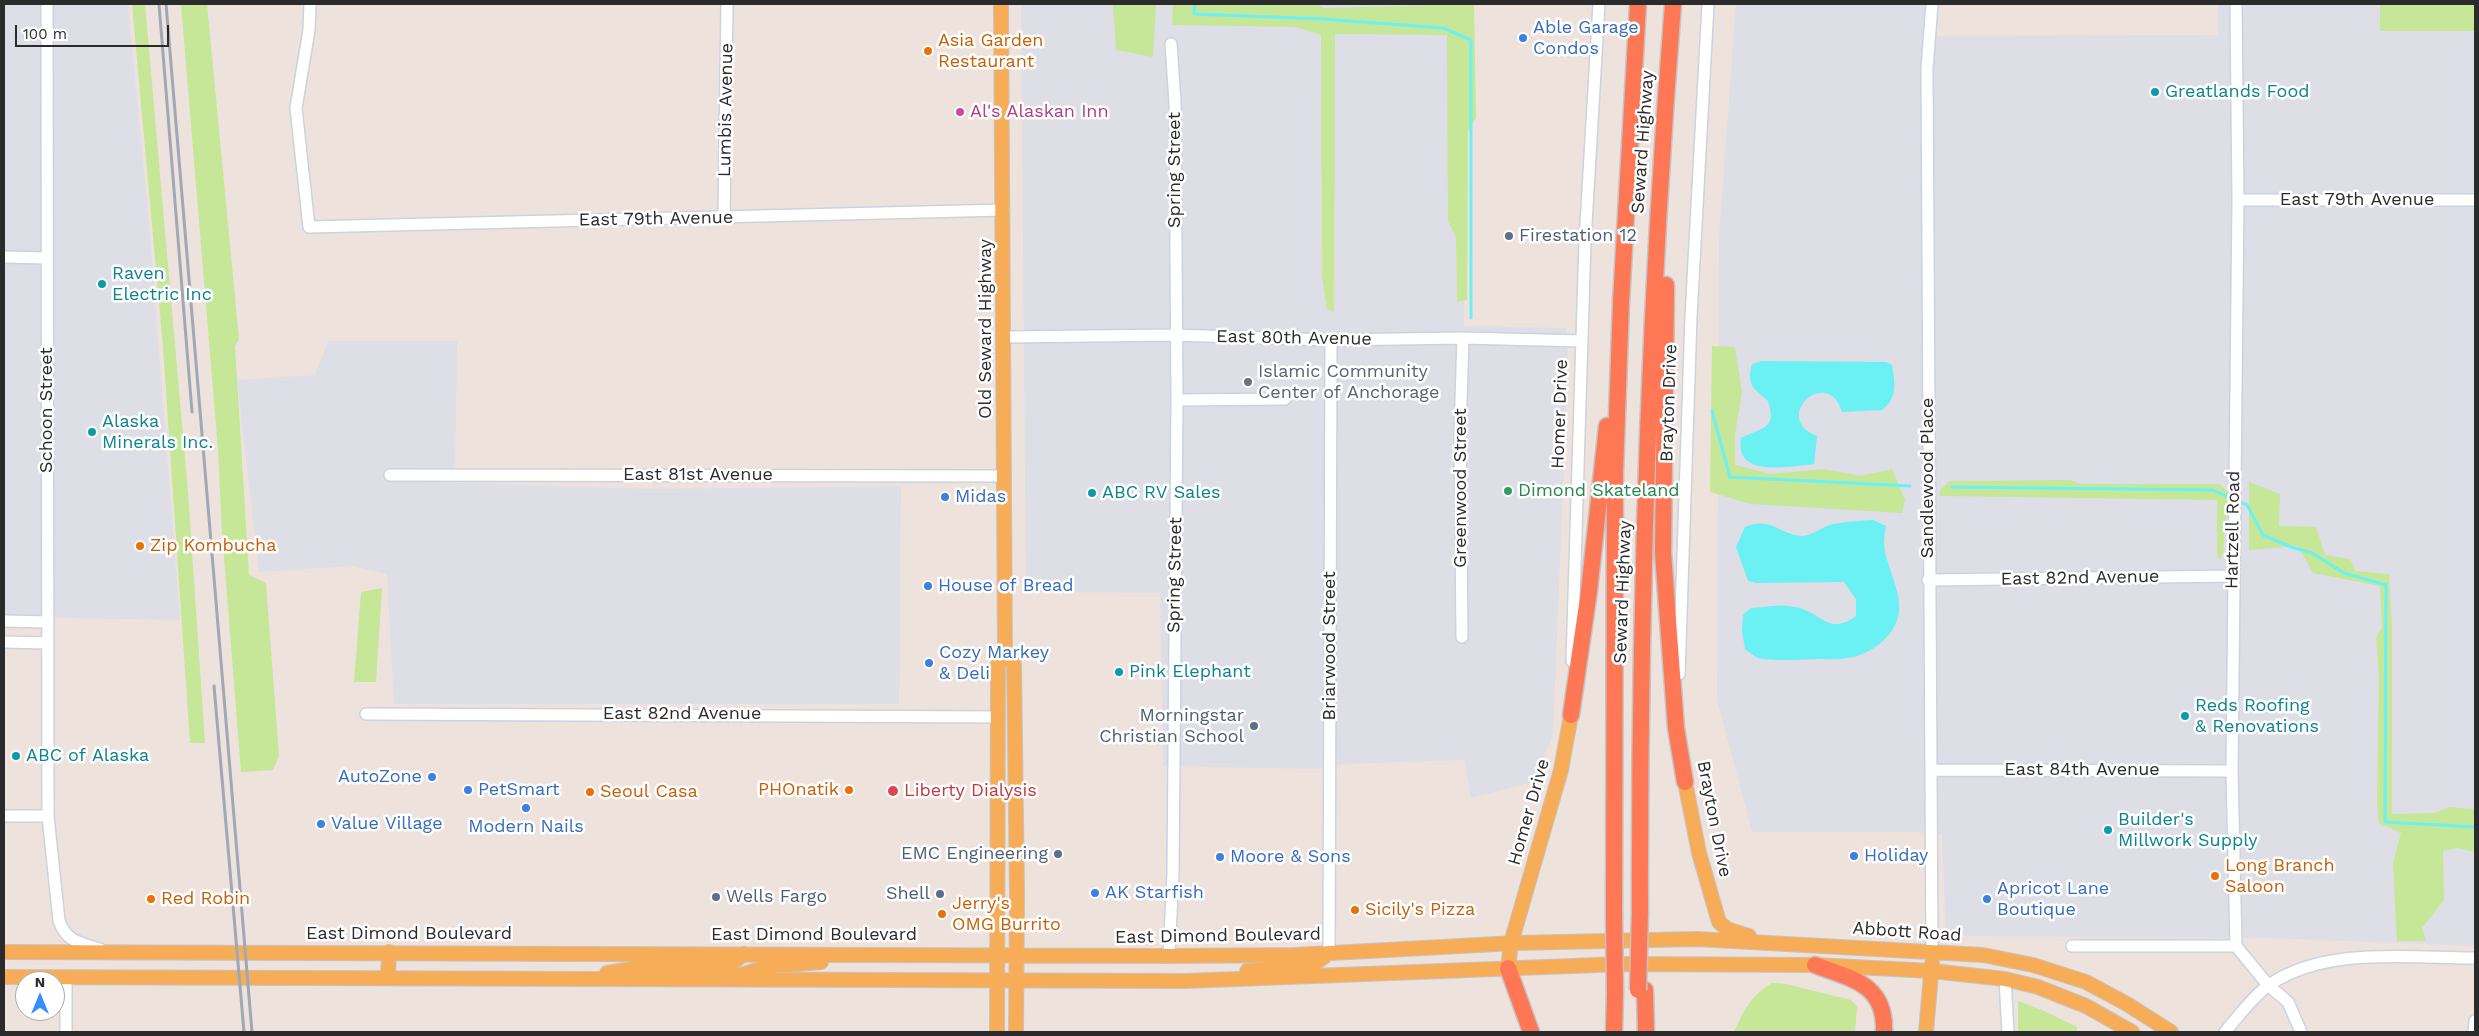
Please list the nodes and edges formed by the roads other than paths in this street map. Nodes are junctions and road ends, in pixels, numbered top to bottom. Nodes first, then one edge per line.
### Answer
1 (48, 4) edge
2 (310, 4) edge
3 (727, 4) edge
4 (1001, 4) edge
5 (1599, 4) edge
6 (1638, 4) edge
7 (1673, 4) edge
8 (1708, 4) edge
9 (1932, 4) edge
10 (2236, 4) edge
11 (1171, 44) dead end
12 (1668, 72) junction
13 (2238, 200) junction
14 (2475, 200) edge
15 (1004, 210) junction
16 (724, 217) junction
17 (4, 257) edge
18 (46, 258) junction
19 (1621, 302) junction
20 (1174, 335) junction
21 (1006, 337) junction
22 (1463, 338) junction
23 (1331, 340) junction
24 (1582, 341) junction
25 (1285, 399) dead end
26 (1177, 400) junction
27 (390, 475) dead end
28 (1005, 476) junction
29 (2233, 576) junction
30 (1928, 580) junction
31 (4, 621) edge
32 (47, 622) junction
33 (1462, 637) dead end
34 (4, 642) edge
35 (47, 643) junction
36 (1004, 654) junction
37 (366, 714) dead end
38 (1571, 715) junction
39 (998, 716) junction
40 (1932, 770) junction
41 (2232, 771) junction
42 (1685, 782) junction
43 (4, 816) edge
44 (48, 816) junction
45 (1017, 832) junction
46 (1623, 941) joint
47 (1772, 942) junction
48 (1511, 943) junction
49 (2072, 946) dead end
50 (2236, 946) junction
51 (4, 952) edge
52 (105, 952) junction
53 (389, 952) junction
54 (1932, 952) junction
55 (1329, 953) junction
56 (744, 954) junction
57 (879, 954) junction
58 (998, 955) junction
59 (1017, 955) junction
60 (1169, 956) junction
61 (2475, 958) edge
62 (1815, 965) junction
63 (1508, 968) junction
64 (1932, 971) junction
65 (4, 977) edge
66 (66, 977) junction
67 (388, 978) junction
68 (582, 979) junction
69 (2005, 979) junction
70 (728, 980) junction
71 (1200, 980) junction
72 (1017, 981) junction
73 (998, 982) junction
74 (2268, 986) junction
75 (1642, 990) junction
76 (2475, 1021) edge
77 (66, 1032) edge
78 (997, 1032) edge
79 (1016, 1032) edge
80 (1531, 1032) edge
81 (1614, 1032) edge
82 (1639, 1032) edge
83 (1646, 1032) edge
84 (1884, 1032) edge
85 (1926, 1032) edge
86 (2008, 1032) edge
87 (2132, 1032) edge
88 (2171, 1032) edge
89 (2224, 1032) edge
90 (2301, 1032) edge
91 (2474, 1032) edge

1 - 18 street, Schoon Street
2 - 16 street, East 79th Avenue
3 - 16 street, Lumbis Avenue
4 - 15 main road, Old Seward Highway
5 - 24 street, Homer Drive
6 - 19 highway, Seward Highway
7 - 12 highway, Seward Highway
8 - 42 street, Brayton Drive
9 - 30 street, Sandlewood Place
10 - 13 street, Hartzell Road
11 - 20 street, Spring Street
12 - 42 highway
12 - 75 highway, Seward Highway, bridge
13 - 14 street, East 79th Avenue
13 - 29 street, Hartzell Road
15 - 16 street, East 79th Avenue
15 - 21 main road, Old Seward Highway
17 - 18 street
18 - 32 street, Schoon Street
19 - 38 highway
19 - 81 highway, Seward Highway, bridge
20 - 21 street, East 80th Avenue
20 - 23 street, East 80th Avenue
20 - 26 street, Spring Street
21 - 28 main road, Old Seward Highway
22 - 23 street, East 80th Avenue
22 - 24 street, East 80th Avenue
22 - 33 street, Greenwood Street
23 - 55 street, Briarwood Street
24 - 38 street, Homer Drive
25 - 26 street
26 - 60 street, Spring Street
27 - 28 street, East 81st Avenue
28 - 36 main road, Old Seward Highway
29 - 30 street, East 82nd Avenue
29 - 41 street, Hartzell Road
30 - 40 street, Sandlewood Place
31 - 32 street
32 - 35 street, Schoon Street
34 - 35 street
35 - 44 street, Schoon Street
36 - 39 main road, Old Seward Highway
36 - 45 main road, Old Seward Highway
37 - 39 street, East 82nd Avenue
38 - 48 main road, Homer Drive
39 - 45 main road
39 - 58 main road, Old Seward Highway
40 - 41 street, East 84th Avenue
40 - 54 street, Sandlewood Place
41 - 50 street, Hartzell Road
42 - 47 main road, Brayton Drive
43 - 44 street
44 - 52 street, Schoon Street
45 - 59 main road, Old Seward Highway
46 - 47 main road, Abbott Road
46 - 48 main road, East Dimond Boulevard
47 - 54 main road, Abbott Road
48 - 55 main road, East Dimond Boulevard
48 - 63 main road, Homer Drive
49 - 50 street
50 - 74 street
51 - 52 main road, East Dimond Boulevard
52 - 53 main road, East Dimond Boulevard
53 - 56 main road, East Dimond Boulevard
53 - 67 main road
54 - 64 main road
54 - 88 main road, Abbott Road
55 - 60 main road, East Dimond Boulevard
55 - 71 main road
56 - 57 main road, East Dimond Boulevard
56 - 68 main road
57 - 58 main road, East Dimond Boulevard
57 - 70 main road
58 - 59 main road, East Dimond Boulevard
58 - 73 main road, Old Seward Highway
59 - 60 main road, East Dimond Boulevard
59 - 72 main road, Old Seward Highway
61 - 74 street
62 - 63 main road, Abbott Road
62 - 64 main road, Abbott Road
62 - 84 highway
63 - 71 main road
63 - 80 highway
64 - 69 main road, Abbott Road
64 - 85 main road
65 - 66 main road
66 - 67 main road
66 - 77 street
67 - 68 main road
68 - 70 main road
69 - 86 street
69 - 87 main road, Abbott Road
70 - 73 main road
71 - 72 main road
72 - 73 main road
72 - 79 main road, Old Seward Highway
73 - 78 main road, Old Seward Highway
74 - 89 street
74 - 90 street
75 - 82 highway, Seward Highway
75 - 83 highway
76 - 91 street

